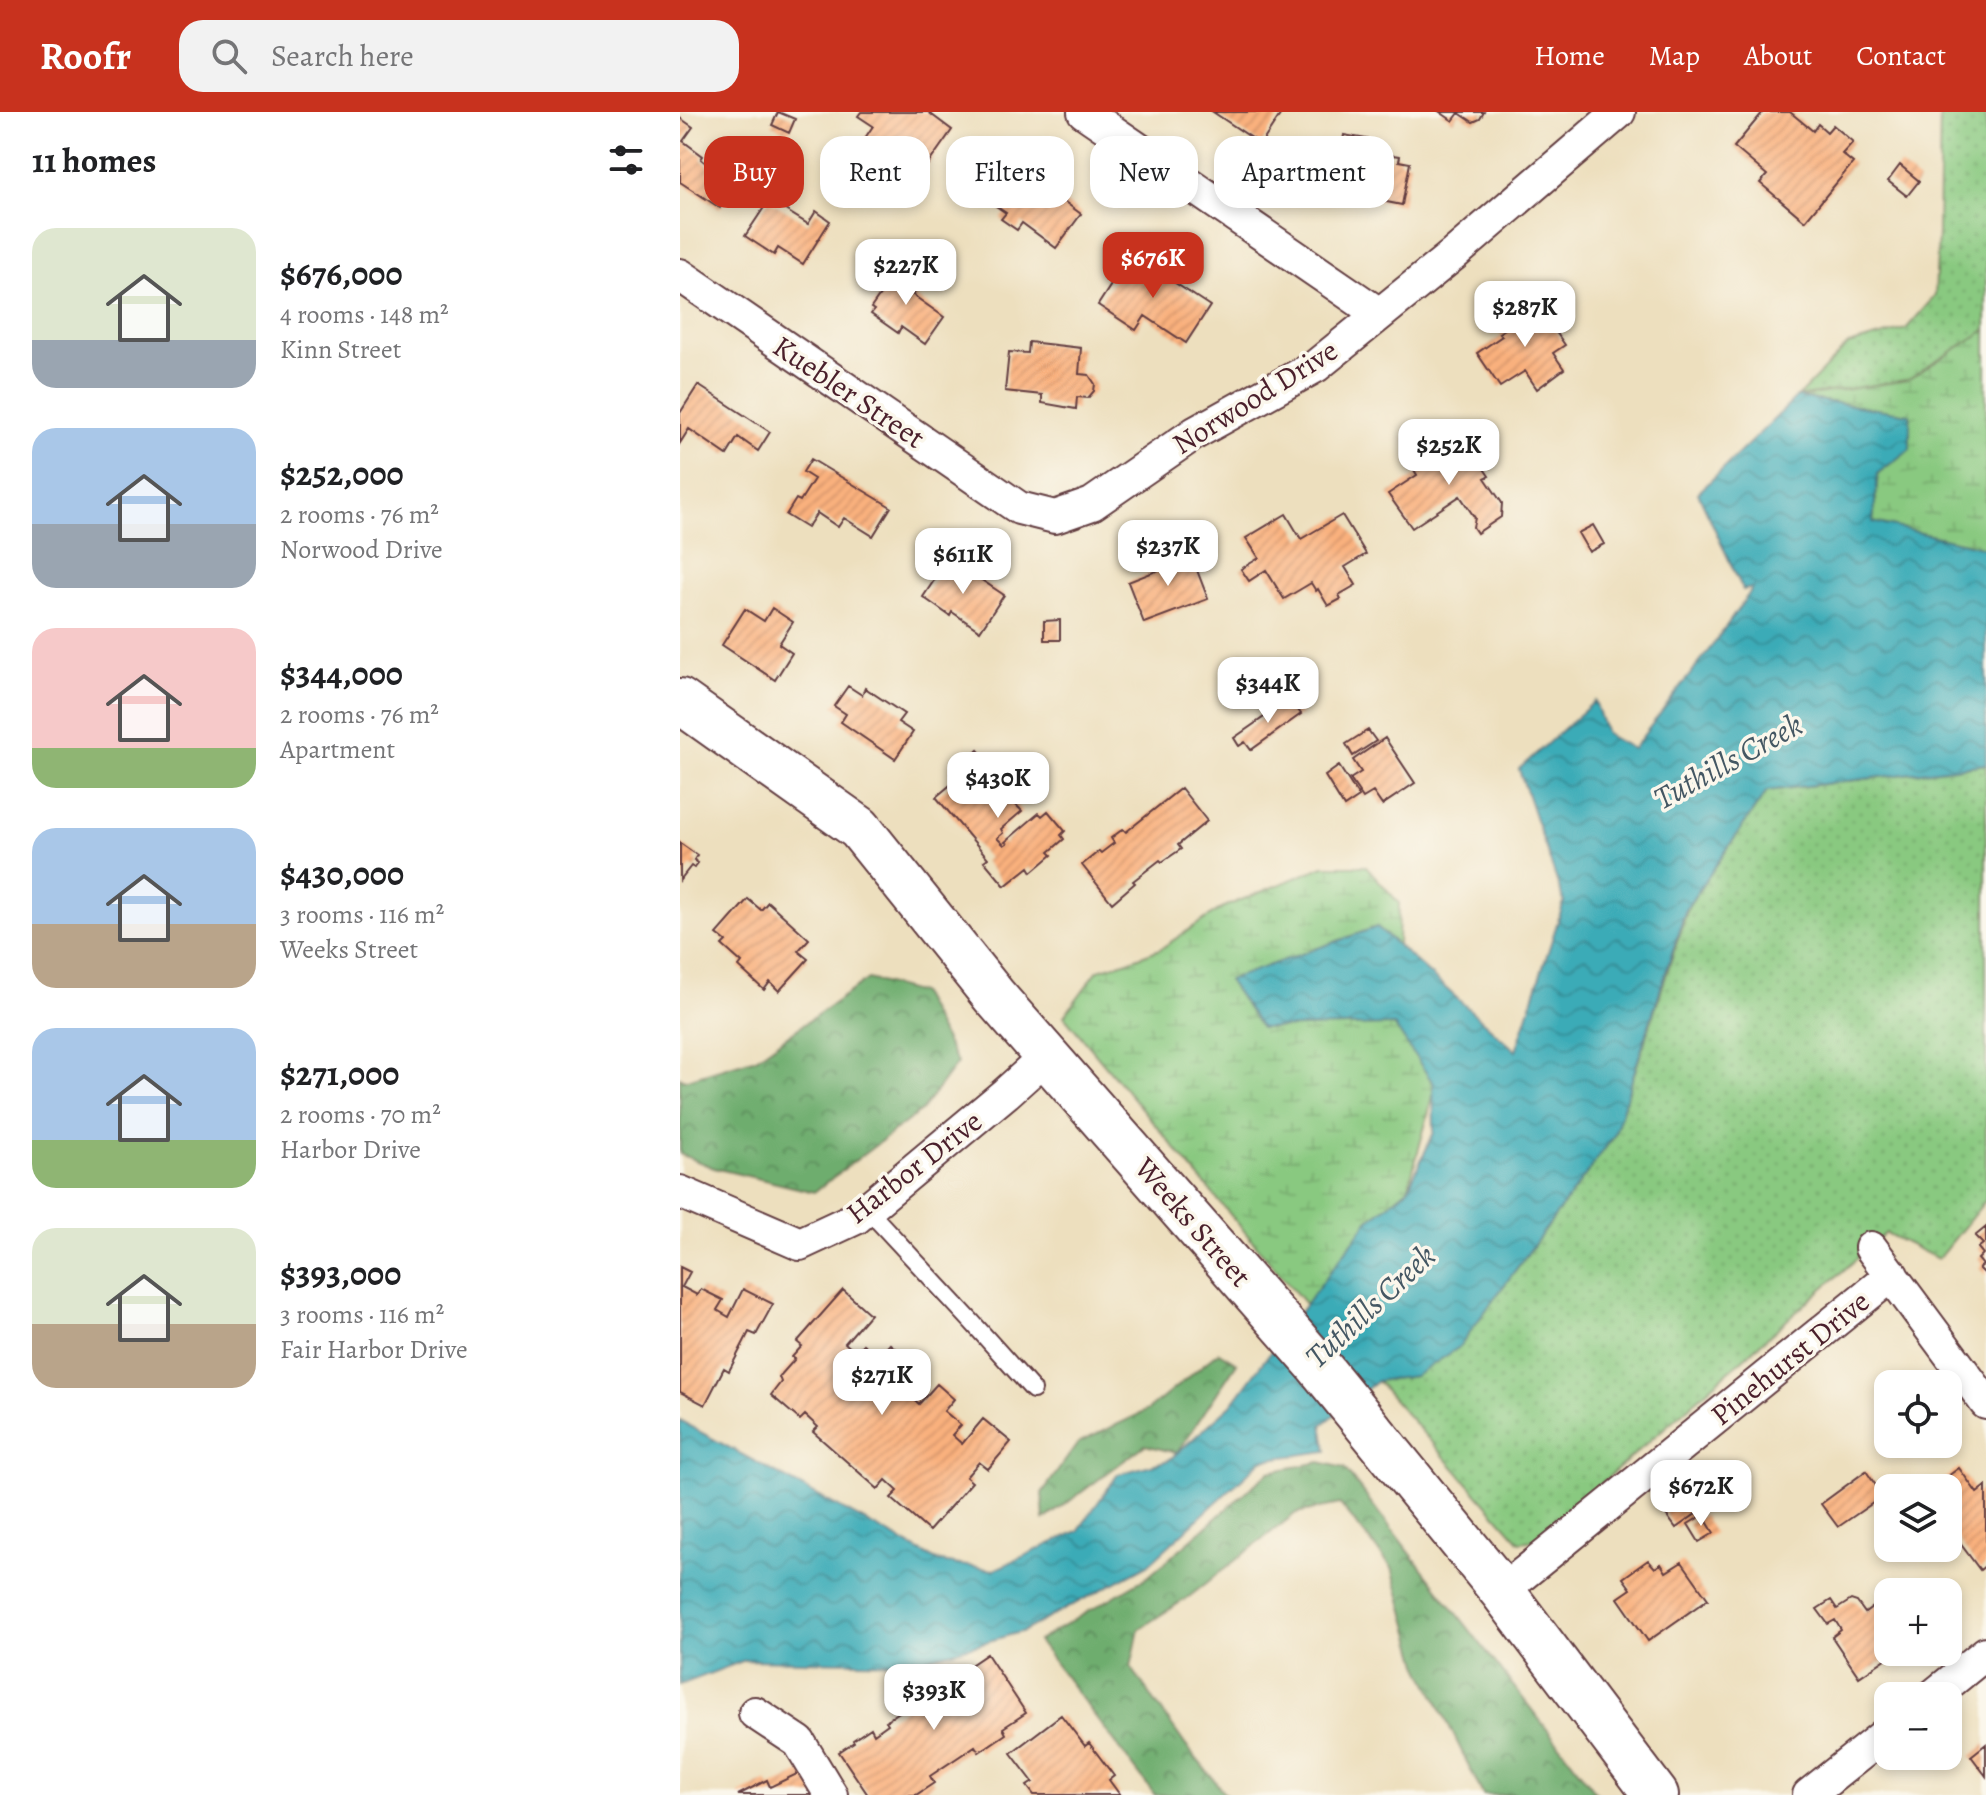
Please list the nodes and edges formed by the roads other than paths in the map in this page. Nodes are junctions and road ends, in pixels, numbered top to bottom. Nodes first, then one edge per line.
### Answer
1 (1084, 112) edge
2 (1619, 112) edge
3 (680, 275) edge
4 (1379, 314) junction
5 (1019, 508) joint
6 (680, 701) edge
7 (1047, 1056) junction
8 (680, 1192) edge
9 (867, 1209) junction
10 (1871, 1248) dead end
11 (1892, 1275) junction
12 (1033, 1390) dead end
13 (1986, 1403) edge
14 (1502, 1591) junction
15 (1986, 1653) edge
16 (1950, 1682) edge
17 (755, 1713) dead end
18 (1874, 1743) edge
19 (831, 1795) edge
20 (1656, 1795) edge
21 (1809, 1795) edge

1 - 4 street
2 - 4 street, Norwood Drive
3 - 5 street, Kuebler Street
4 - 5 street, Norwood Drive
6 - 7 main road, Weeks Street
7 - 9 street, Harbor Drive
7 - 14 main road, Weeks Street
8 - 9 street, Harbor Drive
9 - 12 lane
10 - 11 street
11 - 13 street
11 - 14 street, Pinehurst Drive
14 - 20 main road, Weeks Street
15 - 16 street
17 - 19 street
18 - 21 street

